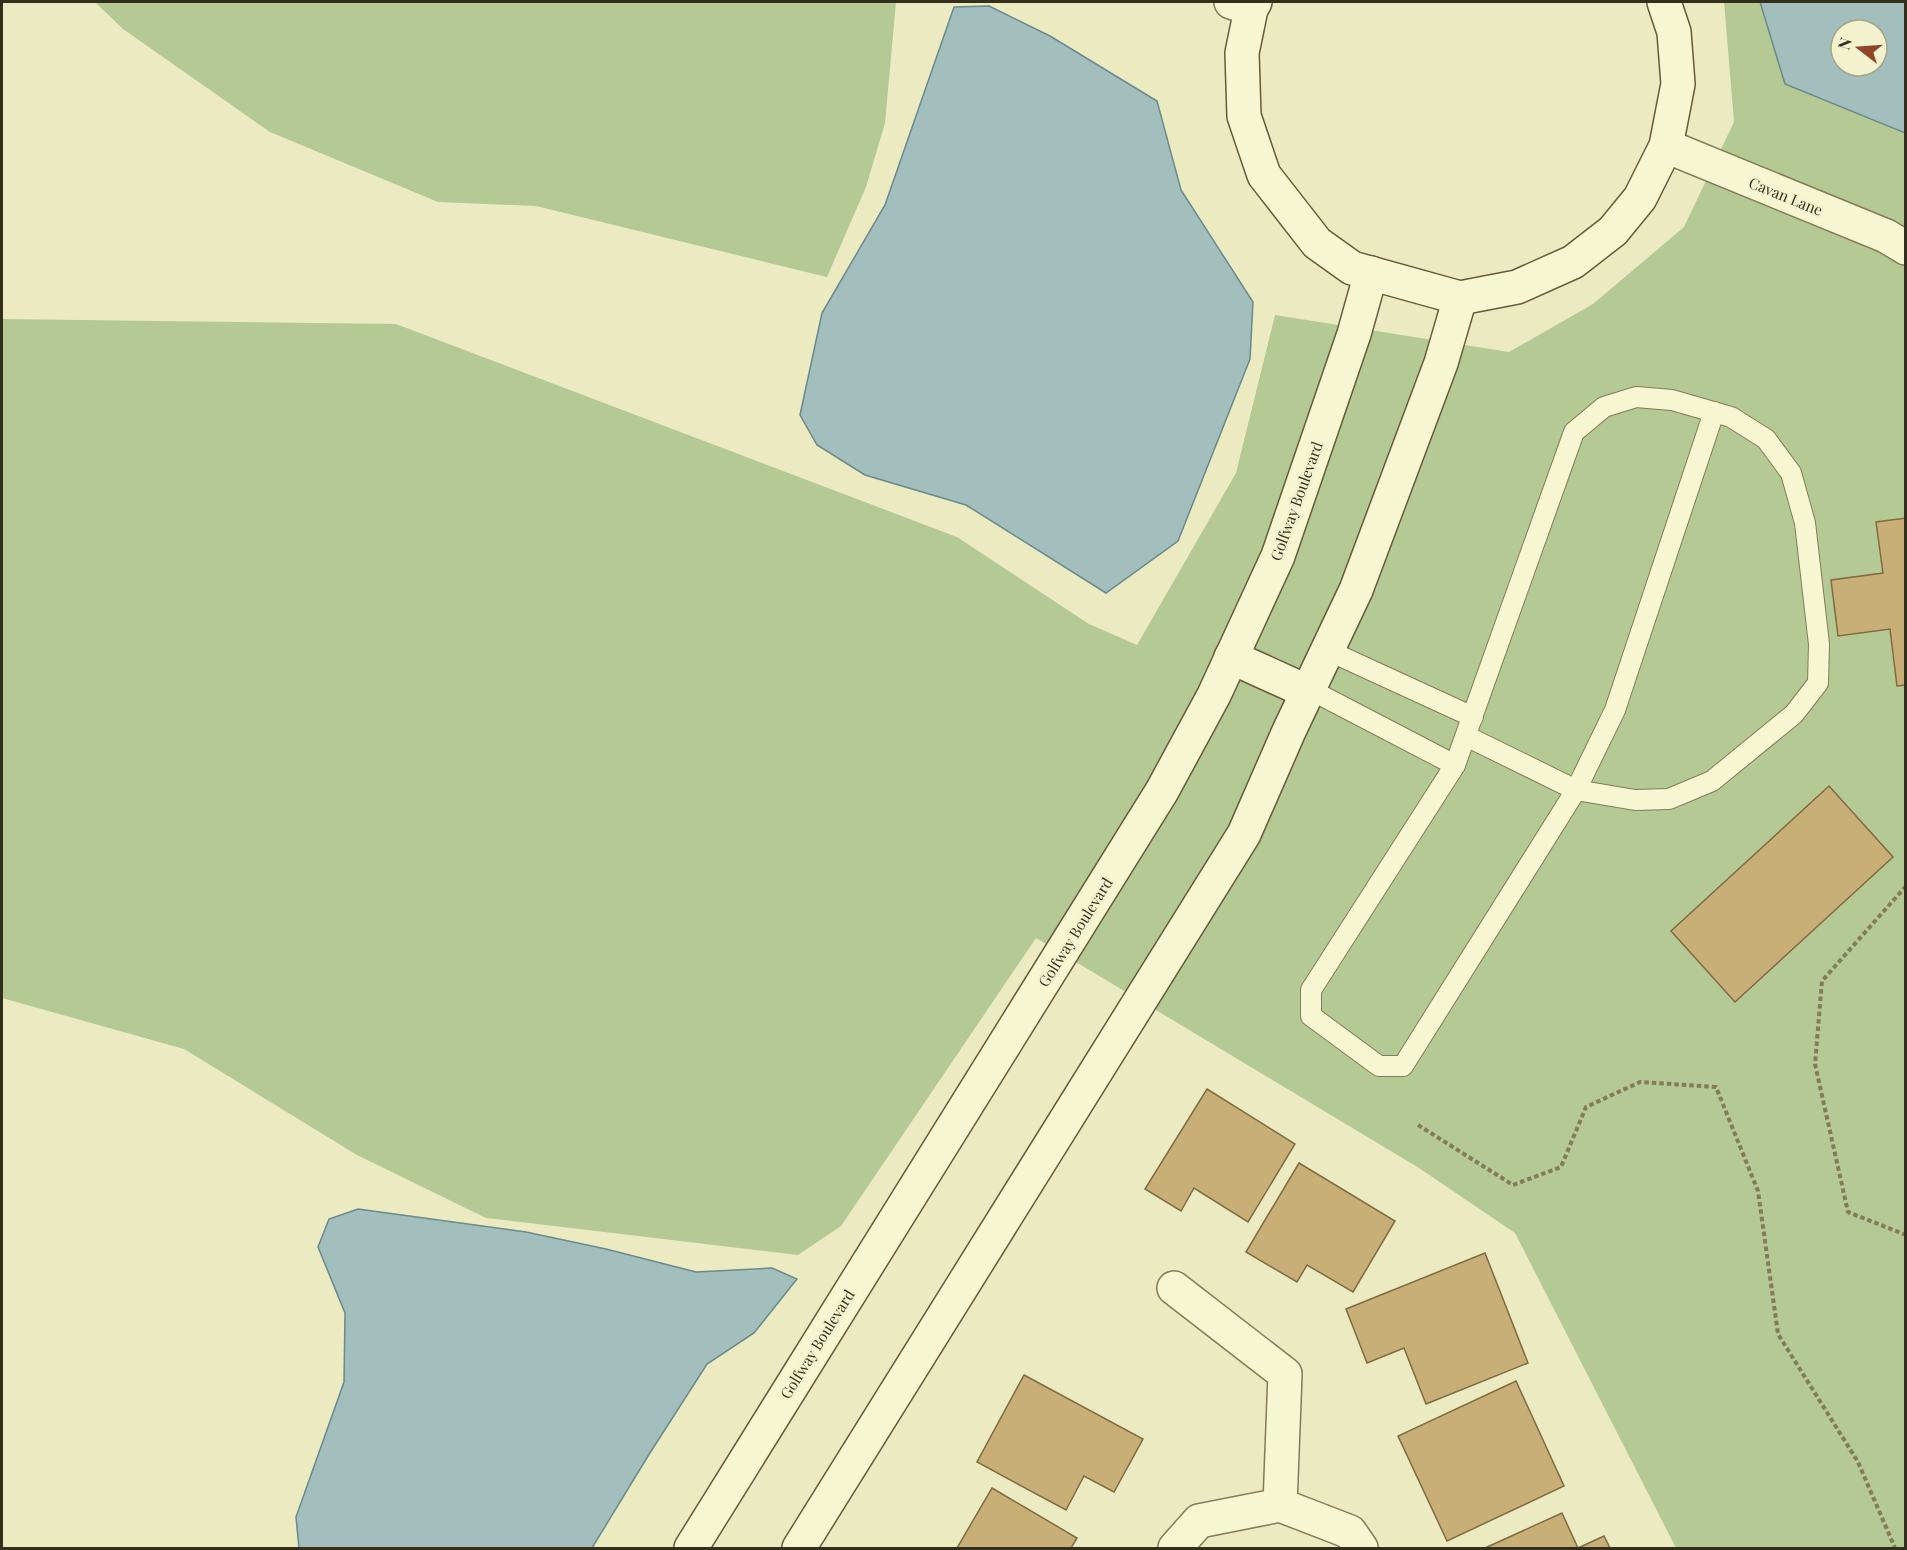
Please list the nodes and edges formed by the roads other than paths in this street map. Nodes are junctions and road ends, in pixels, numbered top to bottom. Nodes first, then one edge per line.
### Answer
1 (1664, 2) edge
2 (1246, 4) edge
3 (1666, 146) junction
4 (1905, 248) edge
5 (1371, 273) junction
6 (1460, 298) junction
7 (1714, 412) junction
8 (1327, 650) junction
9 (1232, 657) junction
10 (1308, 690) junction
11 (1473, 717) junction
12 (1466, 736) junction
13 (1455, 765) junction
14 (1576, 790) junction
15 (1174, 1288) dead end
16 (1280, 1504) junction
17 (691, 1548) edge
18 (798, 1548) edge
19 (1175, 1548) edge
20 (1361, 1548) edge

1 - 3 street
2 - 5 street
3 - 4 street, Cavan Lane
3 - 6 street
5 - 6 street
5 - 9 street, Golfway Boulevard
6 - 8 street
7 - 11 lane
7 - 14 lane
7 - 14 lane
8 - 10 street
8 - 11 lane
9 - 10 street
9 - 17 street, Golfway Boulevard
10 - 13 lane
10 - 18 street
11 - 12 lane
12 - 13 lane
12 - 14 lane
13 - 14 lane
15 - 16 street
16 - 19 street
16 - 20 street

